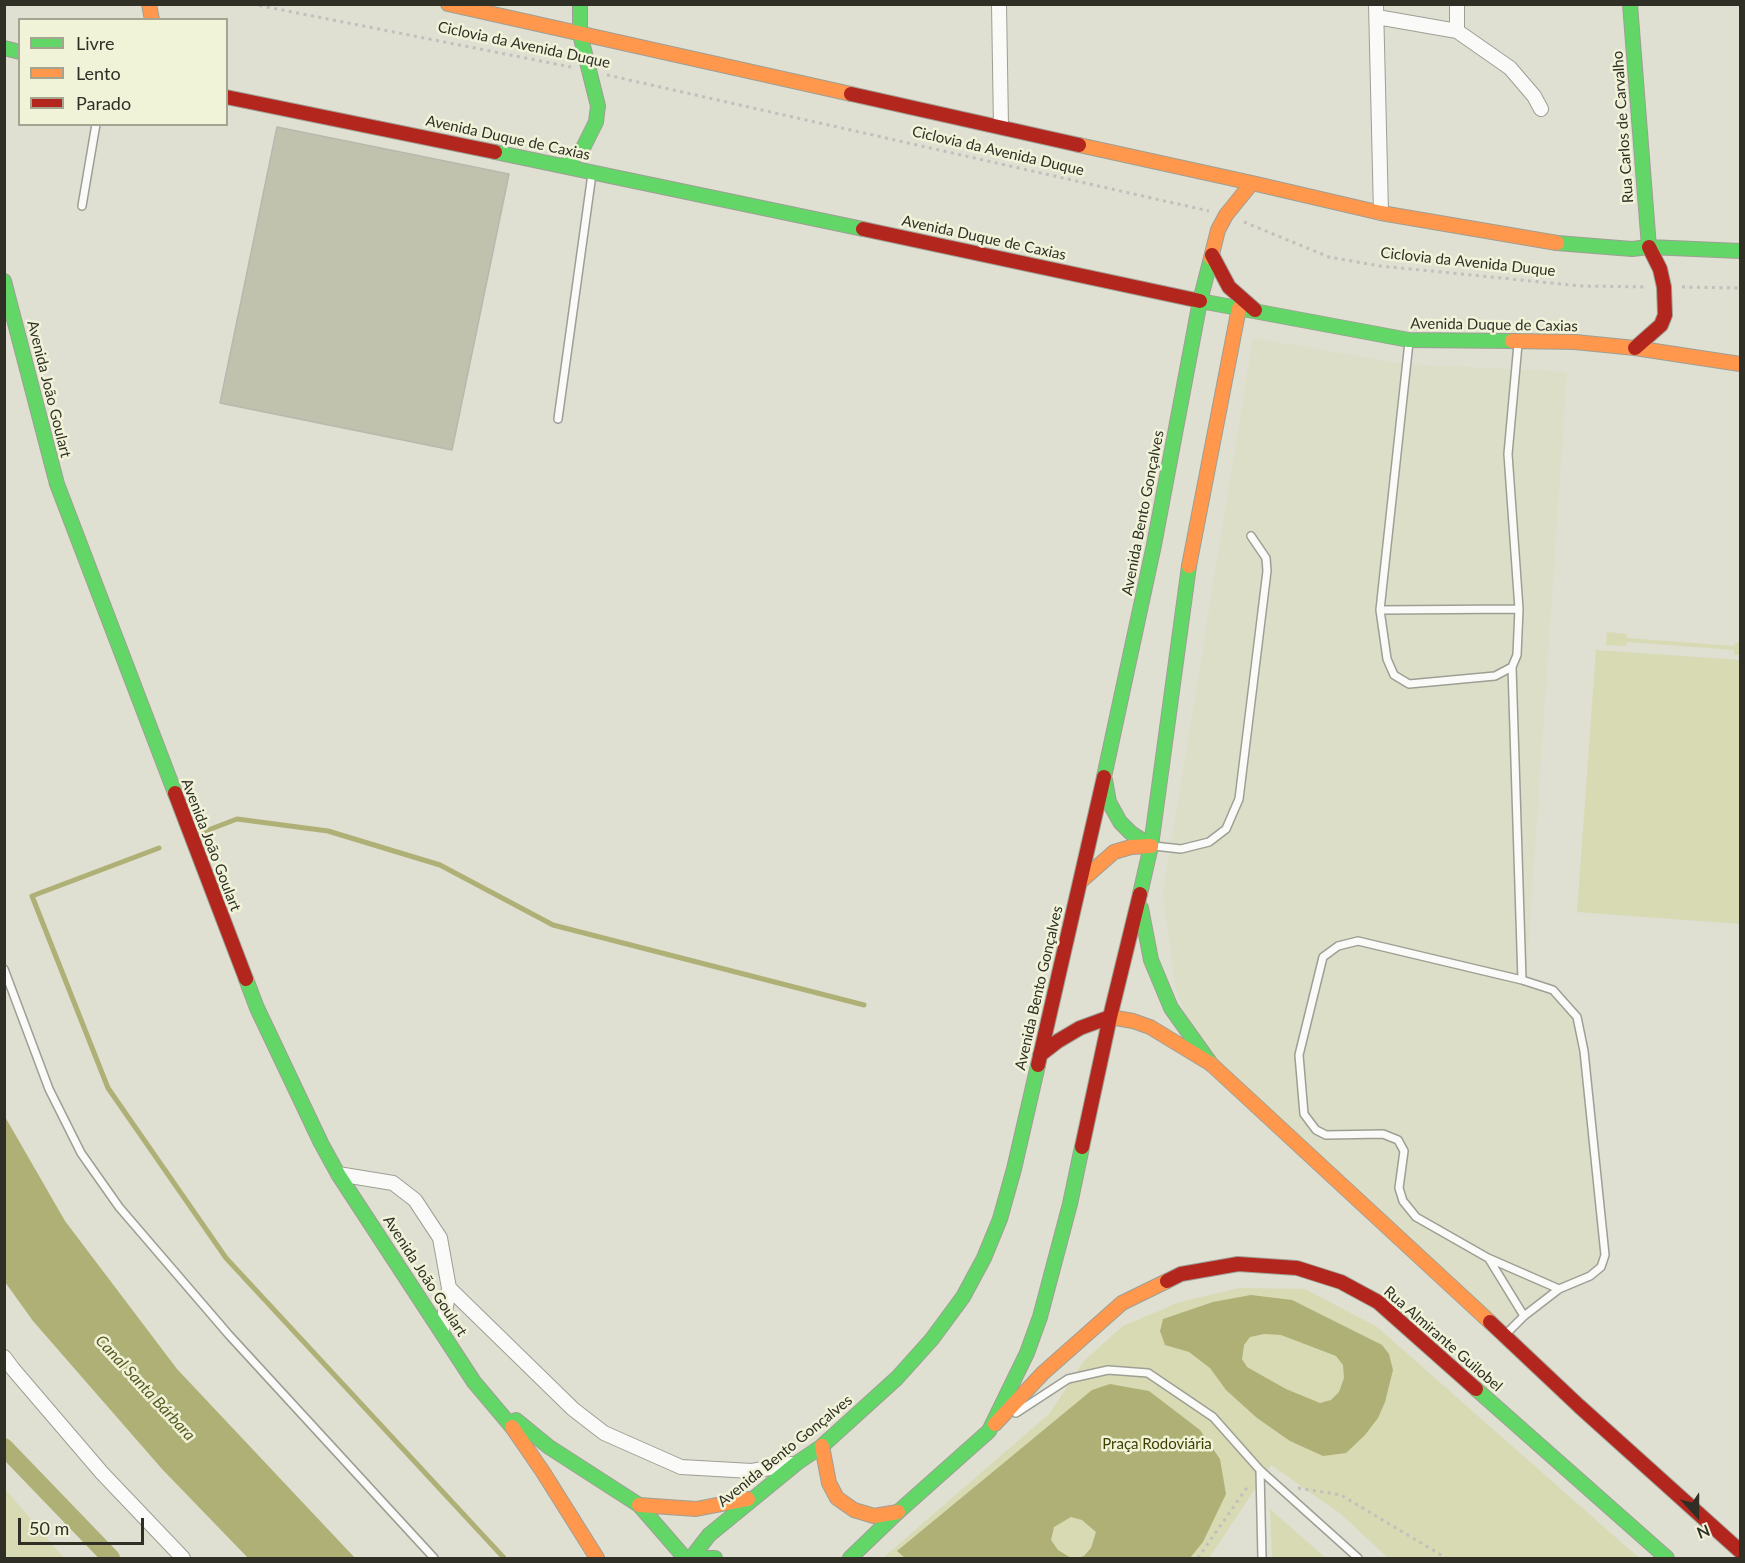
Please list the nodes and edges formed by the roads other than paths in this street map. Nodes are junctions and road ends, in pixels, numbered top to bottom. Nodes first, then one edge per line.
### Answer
1 (448, 4) edge
2 (580, 4) edge
3 (999, 4) edge
4 (1457, 4) edge
5 (1630, 4) edge
6 (1376, 11) edge
7 (1457, 31) junction
8 (580, 34) junction
9 (228, 97) edge
10 (1541, 110) dead end
11 (96, 126) edge
12 (1001, 128) junction
13 (564, 166) junction
14 (592, 172) junction
15 (1252, 183) junction
16 (82, 206) dead end
17 (1381, 213) junction
18 (1649, 248) junction
19 (1740, 251) edge
20 (1212, 255) junction
21 (4, 281) edge
22 (1200, 301) junction
23 (1239, 308) junction
24 (1257, 312) junction
25 (1409, 340) junction
26 (1518, 342) junction
27 (1635, 348) junction
28 (1740, 364) edge
29 (558, 419) dead end
30 (1251, 536) dead end
31 (1519, 609) junction
32 (1380, 610) junction
33 (1512, 667) junction
34 (1104, 774) junction
35 (1151, 846) junction
36 (1081, 881) junction
37 (1139, 901) junction
38 (4, 969) edge
39 (1521, 980) junction
40 (1110, 1017) junction
41 (1040, 1055) junction
42 (1211, 1064) junction
43 (338, 1174) junction
44 (1488, 1258) junction
45 (449, 1288) junction
46 (1559, 1289) junction
47 (1524, 1316) junction
48 (442, 1331) junction
49 (1504, 1336) junction
50 (4, 1357) edge
51 (474, 1382) junction
52 (989, 1431) junction
53 (822, 1446) junction
54 (797, 1464) junction
55 (1260, 1470) junction
56 (754, 1497) junction
57 (639, 1505) junction
58 (898, 1512) junction
59 (1740, 1551) edge
60 (183, 1558) edge
61 (434, 1558) edge
62 (597, 1558) edge
63 (687, 1558) edge
64 (715, 1558) edge
65 (850, 1558) edge
66 (1262, 1558) edge
67 (1358, 1558) edge
68 (1666, 1558) edge

1 - 8 main road
2 - 8 main road
3 - 12 street
4 - 7 street
5 - 18 main road, Rua Carlos de Carvalho
6 - 7 street
6 - 17 street
7 - 10 street
8 - 12 main road
8 - 13 main road
9 - 13 main road, Avenida Duque de Caxias
11 - 16 lane
12 - 15 main road
13 - 14 main road, Avenida Duque de Caxias
14 - 22 main road, Avenida Duque de Caxias
14 - 29 lane
15 - 17 main road
15 - 20 main road, Avenida Bento Gonçalves
17 - 18 main road
18 - 19 main road
18 - 27 main road
20 - 22 main road, Avenida Bento Gonçalves
20 - 24 main road
21 - 43 main road, Avenida João Goulart
22 - 23 main road, Avenida Duque de Caxias
22 - 34 main road, Avenida Bento Gonçalves
23 - 24 main road, Avenida Duque de Caxias
23 - 35 main road
24 - 25 main road, Avenida Duque de Caxias
25 - 26 main road, Avenida Duque de Caxias
25 - 32 lane
26 - 27 main road, Avenida Duque de Caxias
26 - 31 lane
27 - 28 main road, Avenida Duque de Caxias
30 - 35 lane
31 - 32 lane
31 - 33 lane
32 - 33 lane
33 - 39 lane
34 - 35 main road
34 - 36 main road, Avenida Bento Gonçalves
35 - 36 main road
35 - 37 main road
36 - 41 main road, Avenida Bento Gonçalves
37 - 40 main road
37 - 42 main road
38 - 61 lane
39 - 44 lane
39 - 46 lane
40 - 41 main road
40 - 42 main road
40 - 52 main road
41 - 53 main road, Avenida Bento Gonçalves
42 - 49 main road
43 - 45 street
43 - 48 main road, Avenida João Goulart
44 - 46 lane
44 - 47 lane
45 - 48 street
45 - 54 street
46 - 47 lane
47 - 49 lane
48 - 51 main road, Avenida João Goulart
49 - 59 main road
50 - 60 street
51 - 57 main road, Avenida João Goulart
51 - 62 main road, Avenida João Goulart
52 - 55 lane
52 - 58 main road
52 - 68 main road, Rua Almirante Guilobel
53 - 54 main road, Avenida Bento Gonçalves
53 - 58 main road
54 - 56 main road, Avenida Bento Gonçalves
55 - 66 lane
55 - 67 lane
56 - 57 main road
56 - 63 main road, Avenida Bento Gonçalves
57 - 63 main road, Avenida João Goulart
58 - 65 main road
63 - 64 main road

